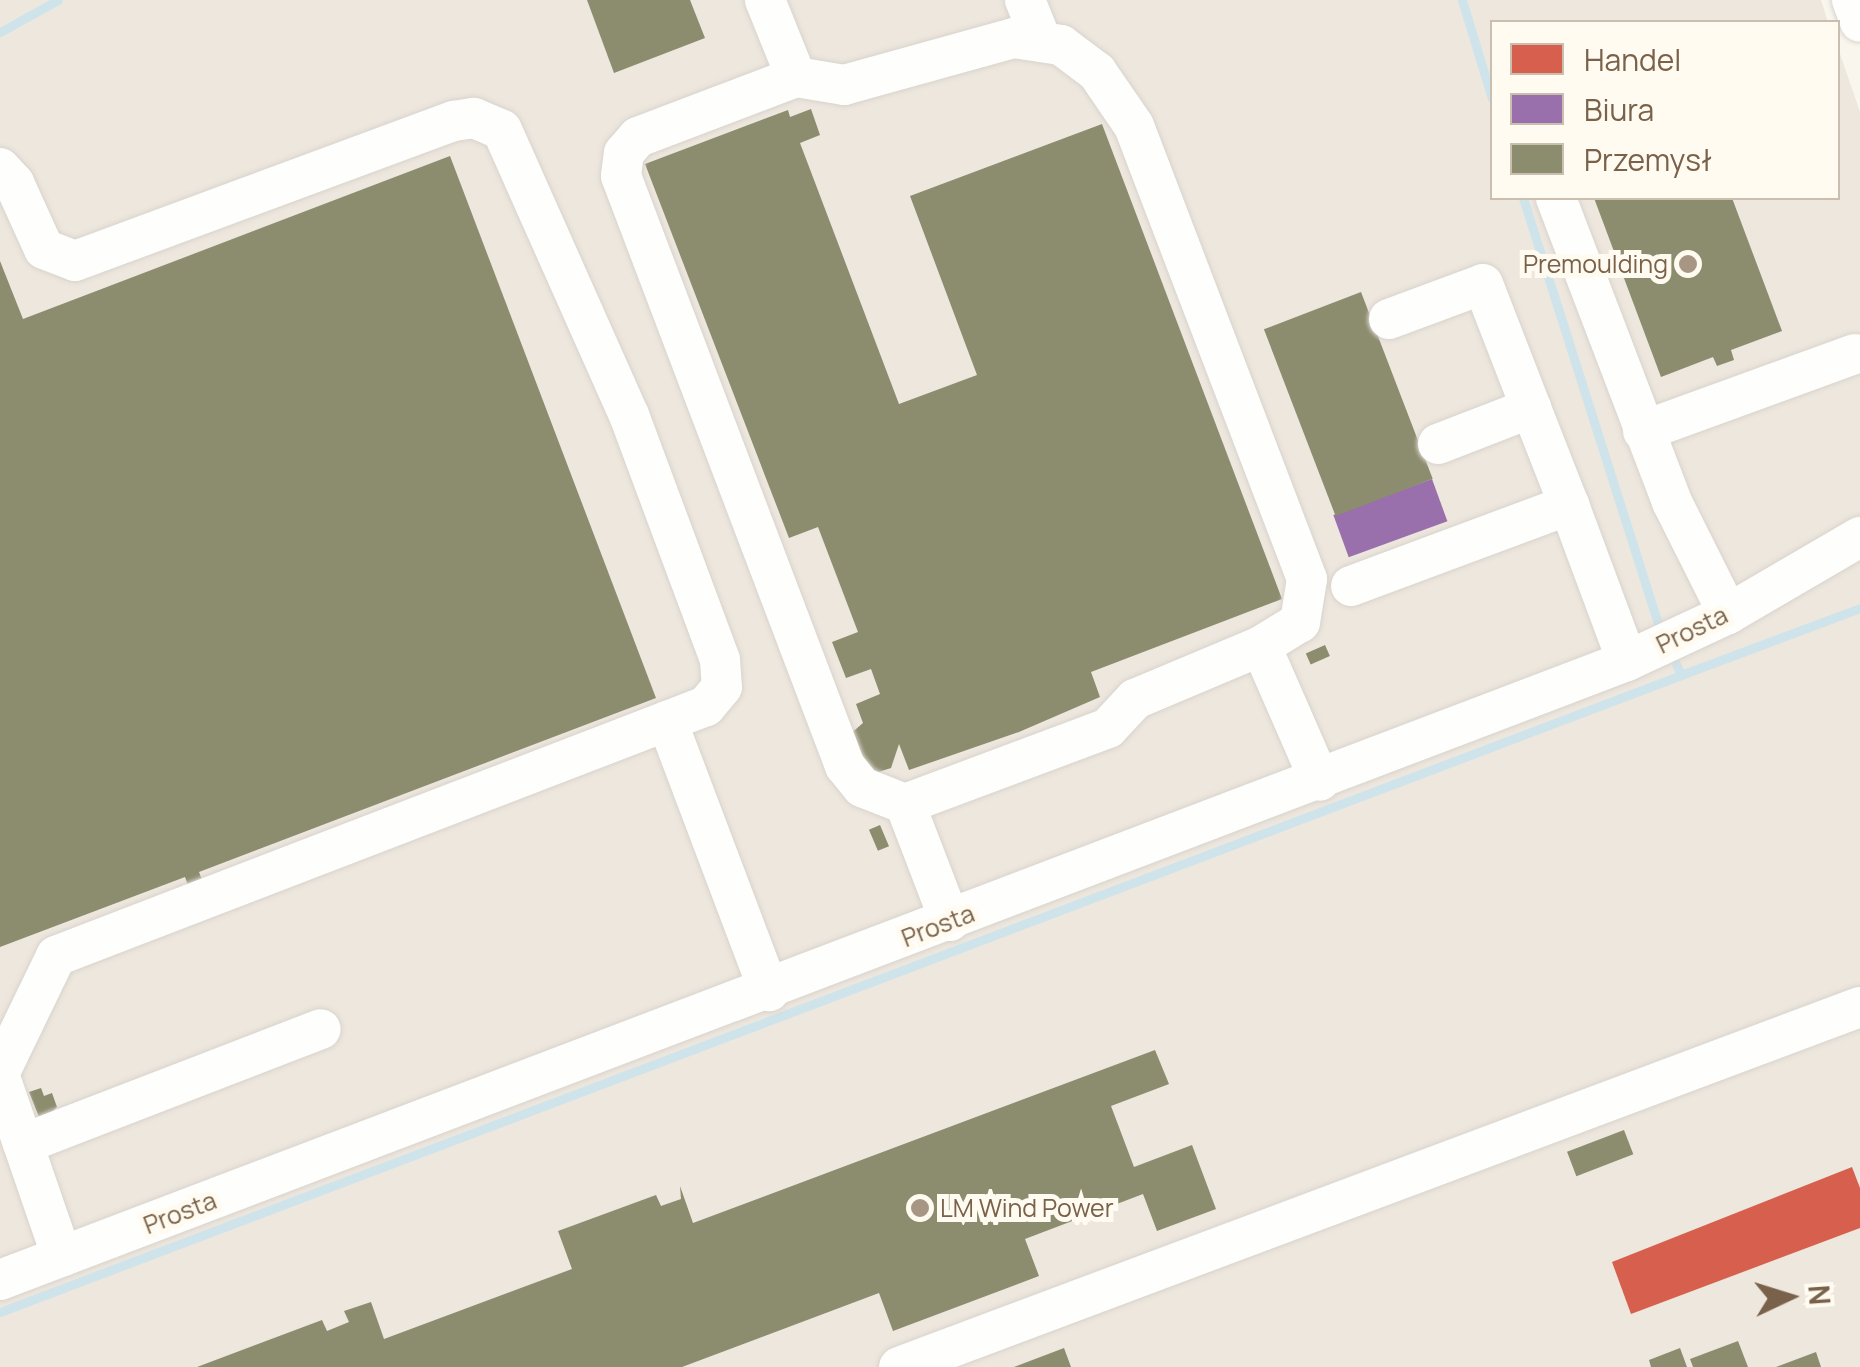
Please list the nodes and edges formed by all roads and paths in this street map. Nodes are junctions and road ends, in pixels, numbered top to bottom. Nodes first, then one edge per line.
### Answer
1 (765, 0) edge
2 (1025, 0) edge
3 (1852, 0) edge
4 (1860, 22) edge
5 (1042, 42) junction
6 (796, 78) junction
7 (0, 168) edge
8 (1557, 200) edge
9 (1389, 319) dead end
10 (1854, 354) dead end
11 (1531, 408) junction
12 (1643, 432) junction
13 (1438, 444) dead end
14 (1569, 505) junction
15 (1860, 537) edge
16 (1351, 586) dead end
17 (1728, 614) junction
18 (1262, 646) junction
19 (1627, 662) junction
20 (667, 721) junction
21 (1320, 781) junction
22 (906, 804) junction
23 (950, 921) junction
24 (769, 991) junction
25 (1860, 1007) edge
26 (321, 1029) dead end
27 (0, 1075) edge
28 (23, 1144) junction
29 (62, 1257) junction
30 (0, 1280) edge
31 (899, 1367) edge

1 - 6 street
2 - 5 street
3 - 4 street
5 - 6 street
5 - 18 street
6 - 22 street
7 - 20 street
8 - 12 street
9 - 11 street
10 - 12 street
11 - 13 street
11 - 14 street
12 - 17 street
14 - 16 street
14 - 19 street
15 - 17 street, Prosta
17 - 19 street, Prosta
18 - 21 street
18 - 22 street
19 - 21 street, Prosta
20 - 24 street
20 - 27 street
21 - 23 street, Prosta
22 - 23 street
23 - 24 street, Prosta
24 - 29 street, Prosta
25 - 31 street
26 - 28 street
27 - 28 street
28 - 29 street
29 - 30 street, Prosta

